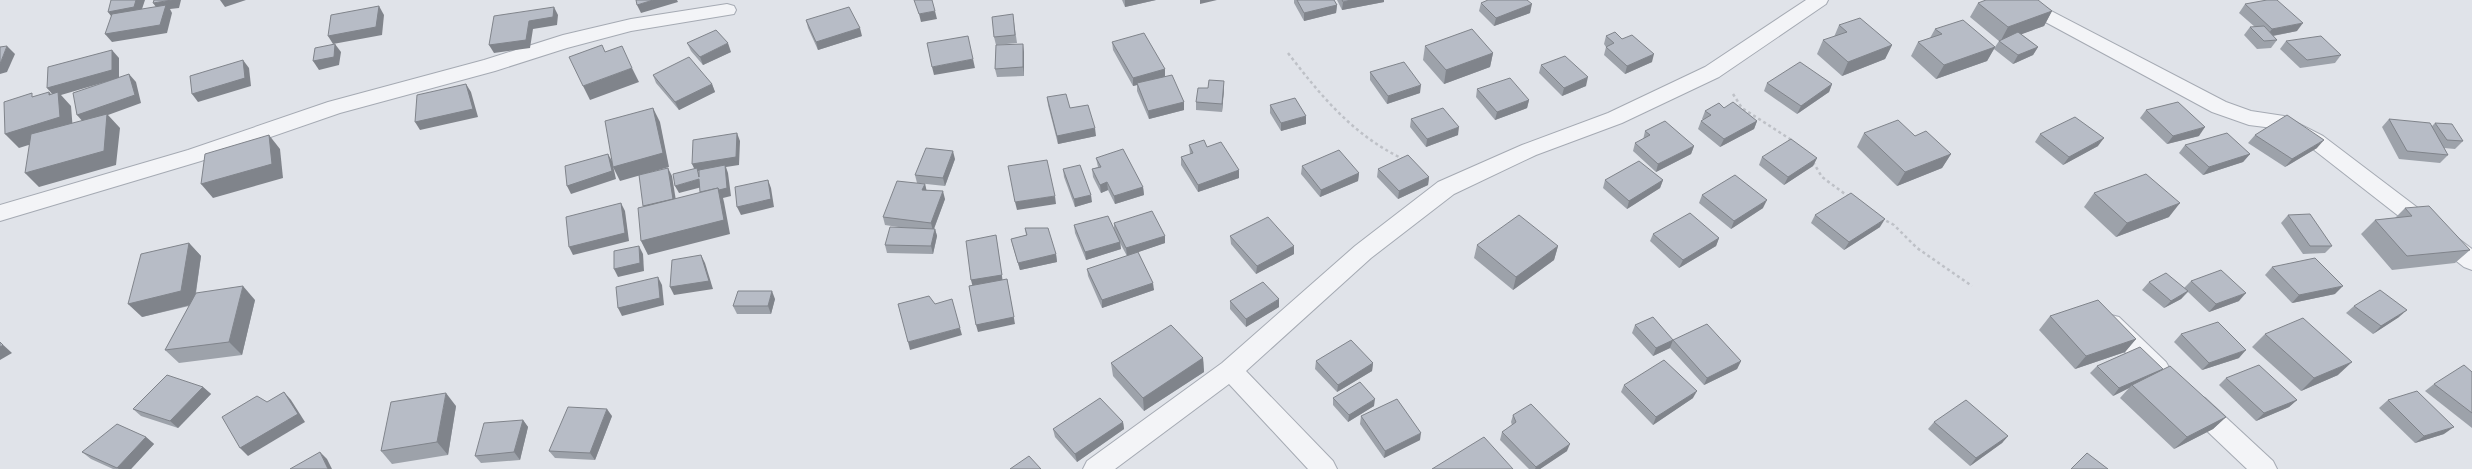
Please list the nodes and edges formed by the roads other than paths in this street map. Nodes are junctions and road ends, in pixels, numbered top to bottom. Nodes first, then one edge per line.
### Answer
1 (1819, 0) edge
2 (2014, 0) edge
3 (727, 10) dead end
4 (0, 213) edge
5 (2472, 261) edge
6 (2095, 309) edge
7 (1230, 370) junction
8 (1096, 469) edge
9 (1324, 469) edge
10 (2264, 469) edge

1 - 7 street
2 - 5 street
3 - 4 street
6 - 10 street
7 - 8 street
7 - 9 street

